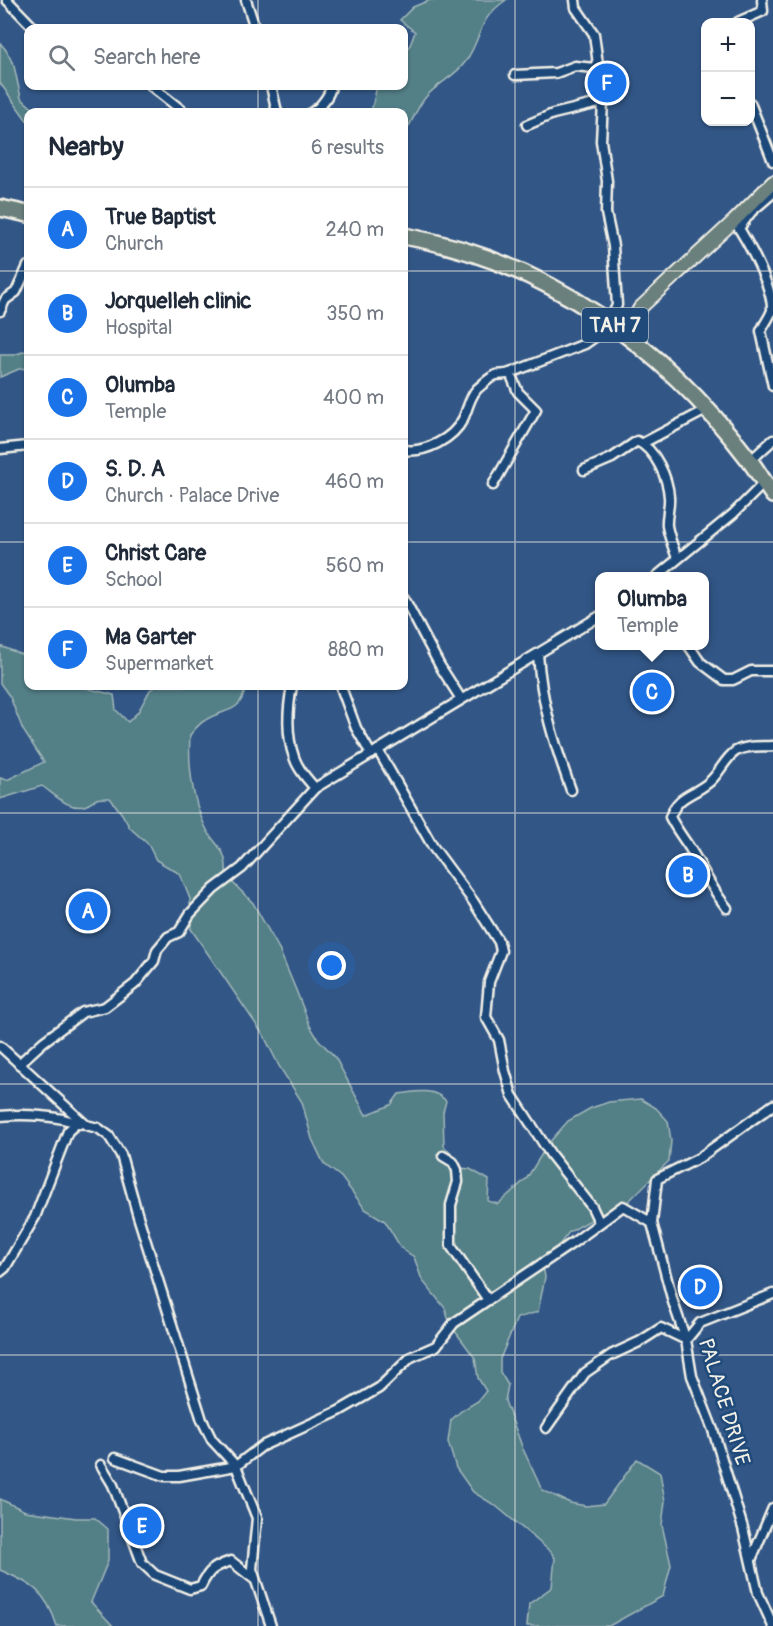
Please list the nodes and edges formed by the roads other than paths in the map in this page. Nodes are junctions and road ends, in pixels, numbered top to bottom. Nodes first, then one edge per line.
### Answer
1 (7, 0) edge
2 (246, 0) edge
3 (575, 0) edge
4 (762, 0) edge
5 (747, 18) edge
6 (30, 24) edge
7 (254, 24) edge
8 (597, 62) junction
9 (515, 75) dead end
10 (156, 90) edge
11 (272, 90) edge
12 (331, 90) edge
13 (603, 102) junction
14 (179, 108) edge
15 (276, 108) edge
16 (318, 108) edge
17 (755, 116) edge
18 (527, 125) dead end
19 (773, 161) edge
20 (773, 182) edge
21 (773, 193) edge
22 (0, 208) edge
23 (24, 213) edge
24 (736, 225) junction
25 (408, 237) edge
26 (24, 275) edge
27 (0, 311) edge
28 (610, 321) junction
29 (626, 333) junction
30 (510, 373) junction
31 (773, 386) edge
32 (706, 410) junction
33 (773, 440) edge
34 (643, 443) junction
35 (24, 446) edge
36 (0, 449) edge
37 (408, 451) edge
38 (750, 461) junction
39 (584, 470) dead end
40 (493, 485) dead end
41 (769, 489) edge
42 (677, 558) junction
43 (664, 572) edge
44 (408, 606) edge
45 (595, 619) edge
46 (692, 650) edge
47 (538, 654) junction
48 (773, 670) edge
49 (292, 690) edge
50 (342, 690) dead end
51 (462, 699) junction
52 (773, 746) edge
53 (375, 752) junction
54 (315, 788) junction
55 (571, 790) dead end
56 (728, 908) dead end
57 (0, 1046) edge
58 (20, 1064) junction
59 (773, 1105) edge
60 (0, 1116) edge
61 (81, 1125) junction
62 (443, 1156) dead end
63 (599, 1222) junction
64 (652, 1223) junction
65 (0, 1272) edge
66 (773, 1294) edge
67 (488, 1300) junction
68 (686, 1340) junction
69 (546, 1428) dead end
70 (115, 1458) dead end
71 (100, 1465) dead end
72 (236, 1467) junction
73 (773, 1508) edge
74 (751, 1560) junction
75 (255, 1580) junction
76 (272, 1626) edge
77 (773, 1626) edge

1 - 6 street
2 - 7 street
3 - 8 street
4 - 5 street
8 - 9 street
8 - 13 street
10 - 14 street
11 - 15 street
12 - 16 street
13 - 18 street
13 - 28 street
17 - 19 street
20 - 24 main road
21 - 24 street
22 - 23 highway
24 - 29 main road
24 - 31 street
25 - 28 highway, TAH 7
26 - 27 street
28 - 29 highway, TAH 7
28 - 30 street
29 - 32 highway, TAH 7
30 - 37 street
30 - 40 street
32 - 34 street
32 - 38 highway, TAH 7
33 - 38 street
34 - 39 street
34 - 42 street
35 - 36 street
38 - 41 highway, TAH 7
41 - 42 street
42 - 43 street
44 - 51 street
45 - 47 street
46 - 48 street
47 - 51 street
47 - 55 street
49 - 54 street
50 - 53 street
51 - 53 street
52 - 56 street
53 - 54 street
53 - 63 street
54 - 58 street
57 - 58 street
58 - 61 street
59 - 64 street
60 - 61 street
61 - 65 street
61 - 72 street
62 - 67 street
63 - 64 street
63 - 67 street
64 - 68 street, PALACE DRIVE
66 - 68 street
67 - 72 street
68 - 69 street
68 - 74 street, PALACE DRIVE
70 - 72 street
71 - 75 street
72 - 75 street
73 - 74 street
74 - 77 street, PALACE DRIVE
75 - 76 street

